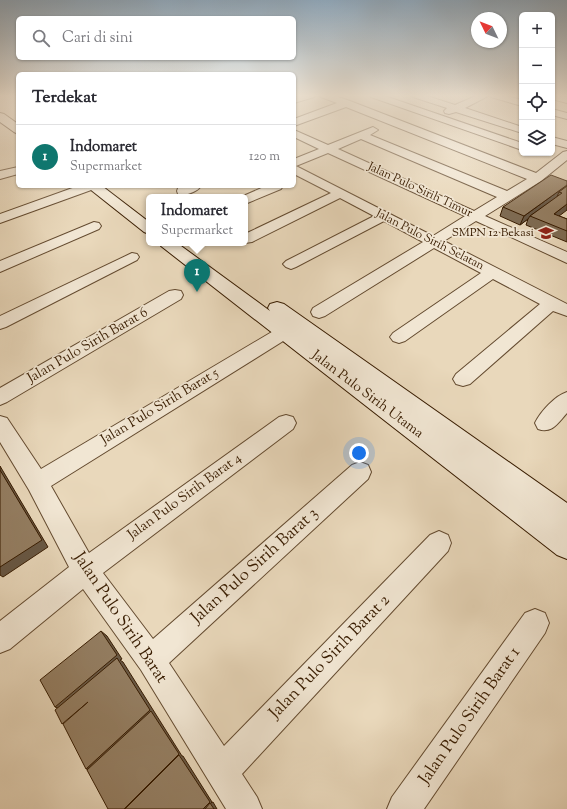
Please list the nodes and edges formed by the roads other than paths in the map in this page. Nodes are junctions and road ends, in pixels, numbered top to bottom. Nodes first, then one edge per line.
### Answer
1 (366, 133) edge
2 (423, 133) edge
3 (483, 133) edge
4 (296, 134) edge
5 (361, 135) junction
6 (555, 141) edge
7 (519, 145) edge
8 (567, 145) edge
9 (329, 149) junction
10 (563, 157) edge
11 (296, 162) edge
12 (16, 170) edge
13 (297, 174) edge
14 (0, 175) edge
15 (537, 178) junction
16 (85, 188) edge
17 (94, 188) edge
18 (116, 188) edge
19 (272, 188) edge
20 (341, 193) junction
21 (507, 196) junction
22 (248, 199) edge
23 (146, 211) edge
24 (384, 216) junction
25 (475, 216) junction
26 (0, 219) edge
27 (94, 226) dead end
28 (146, 227) edge
29 (248, 239) edge
30 (433, 241) junction
31 (171, 246) edge
32 (194, 246) edge
33 (132, 257) dead end
34 (567, 258) edge
35 (291, 264) dead end
36 (0, 267) edge
37 (492, 272) junction
38 (176, 295) dead end
39 (559, 307) edge
40 (319, 312) dead end
41 (0, 323) edge
42 (291, 328) junction
43 (399, 338) dead end
44 (463, 379) dead end
45 (0, 396) edge
46 (567, 400) edge
47 (286, 423) dead end
48 (545, 423) dead end
49 (0, 424) edge
50 (360, 472) dead end
51 (37, 483) junction
52 (567, 518) edge
53 (439, 543) dead end
54 (567, 546) edge
55 (85, 571) junction
56 (535, 623) dead end
57 (0, 638) edge
58 (150, 660) junction
59 (222, 771) junction
60 (245, 809) edge
61 (404, 809) edge

1 - 5 street
2 - 15 street
3 - 7 street
4 - 9 street, Jalan Pulo Sirih Timur
5 - 9 street
5 - 21 street
6 - 8 street
9 - 11 street
9 - 25 street, Jalan Pulo Sirih Timur
10 - 15 street
12 - 14 street
13 - 20 street, Jalan Pulo Sirih Selatan
15 - 21 street
16 - 26 street
17 - 28 main road
18 - 23 main road
19 - 22 street
20 - 24 street, Jalan Pulo Sirih Selatan
20 - 29 street
21 - 25 street
24 - 30 street, Jalan Pulo Sirih Selatan
24 - 35 street
25 - 30 street
25 - 34 street, Jalan Pulo Sirih Timur
27 - 36 street
30 - 37 street, Jalan Pulo Sirih Selatan
30 - 40 street
31 - 42 main road, Jalan Pulo Sirih Utama
32 - 42 main road, Jalan Pulo Sirih Utama
33 - 41 street
37 - 39 street, Jalan Pulo Sirih Selatan
37 - 43 street
38 - 45 street, Jalan Pulo Sirih Barat 6
39 - 44 street
42 - 51 street, Jalan Pulo Sirih Barat 5
42 - 52 main road, Jalan Pulo Sirih Utama
42 - 54 main road, Jalan Pulo Sirih Utama
46 - 48 street
47 - 55 street, Jalan Pulo Sirih Barat 4
49 - 51 street, Jalan Pulo Sirih Barat
50 - 58 street, Jalan Pulo Sirih Barat 3
51 - 55 street, Jalan Pulo Sirih Barat
53 - 59 street, Jalan Pulo Sirih Barat 2
55 - 57 street, Jalan Pulo Sirih Barat 4
55 - 58 street, Jalan Pulo Sirih Barat
56 - 61 street, Jalan Pulo Sirih Barat 1
58 - 59 street, Jalan Pulo Sirih Barat
59 - 60 street, Jalan Pulo Sirih Barat

